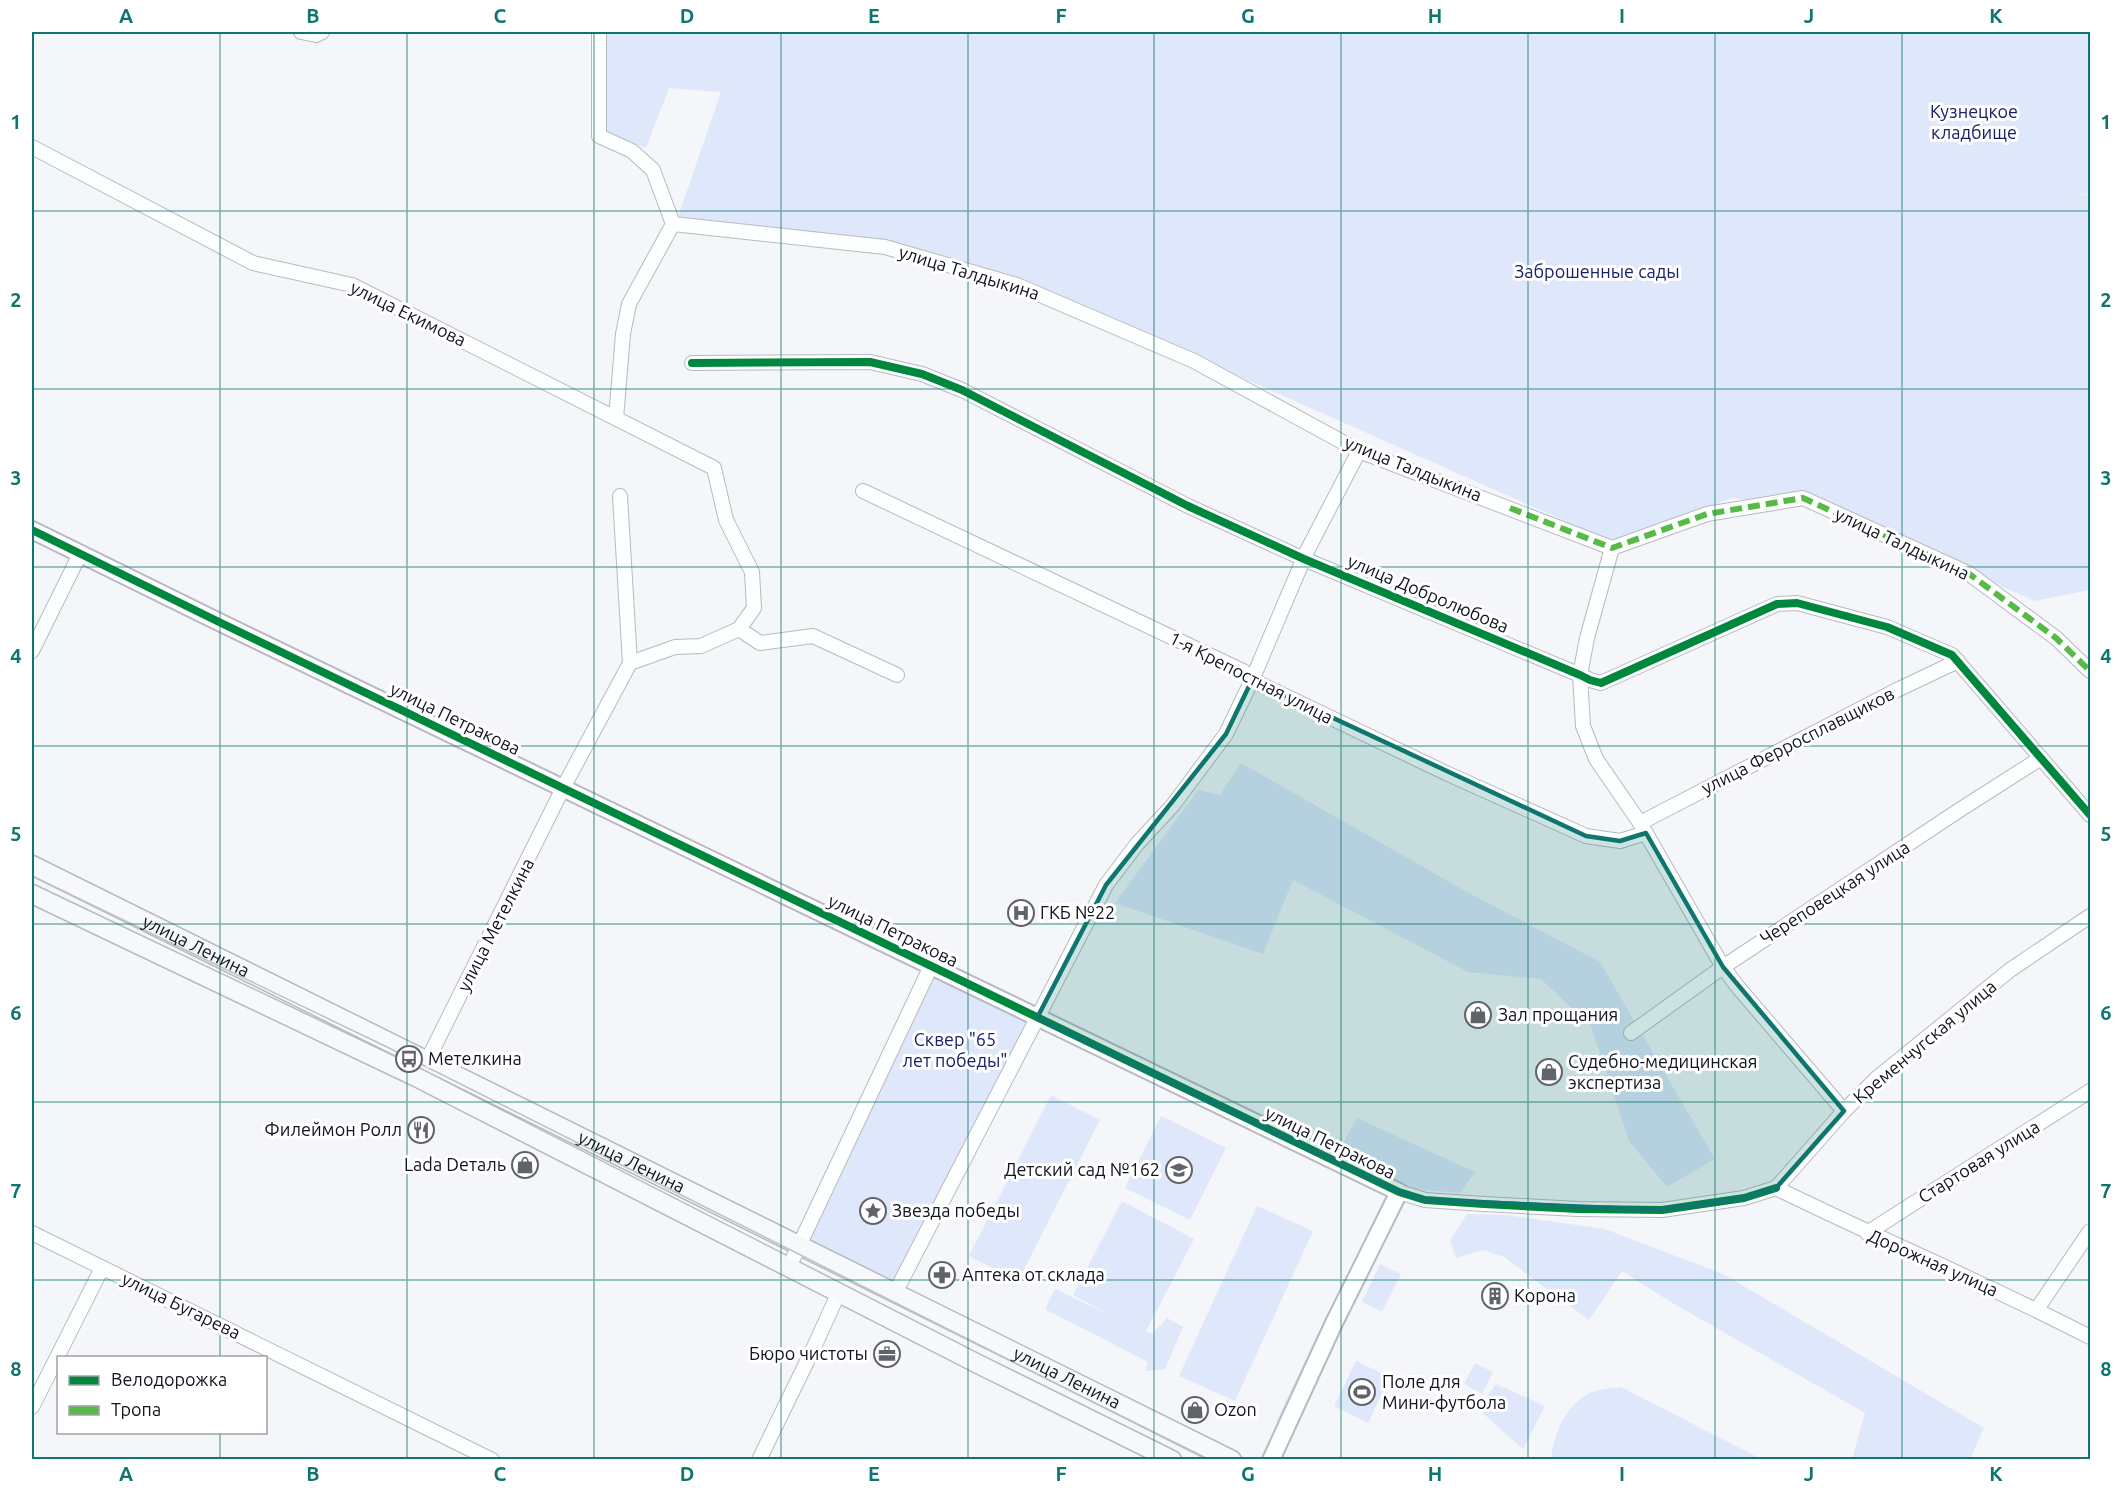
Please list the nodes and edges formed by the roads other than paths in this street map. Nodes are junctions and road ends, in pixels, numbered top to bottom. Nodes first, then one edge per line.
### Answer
1 (301, 32) edge
2 (322, 32) edge
3 (599, 32) edge
4 (32, 147) edge
5 (673, 224) junction
6 (692, 363) dead end
7 (616, 418) junction
8 (1359, 451) junction
9 (863, 491) dead end
10 (620, 496) dead end
11 (32, 530) edge
12 (1612, 548) junction
13 (80, 554) junction
14 (1304, 559) junction
15 (739, 629) junction
16 (32, 651) edge
17 (1958, 661) junction
18 (630, 663) junction
19 (2091, 671) edge
20 (897, 675) dead end
21 (1580, 675) junction
22 (1252, 680) junction
23 (2041, 758) junction
24 (563, 788) junction
25 (2091, 815) edge
26 (1643, 828) junction
27 (32, 865) edge
28 (32, 894) edge
29 (2091, 916) edge
30 (931, 966) junction
31 (1723, 967) junction
32 (1037, 1018) junction
33 (1631, 1033) dead end
34 (428, 1061) junction
35 (2091, 1091) edge
36 (1844, 1111) junction
37 (1776, 1188) junction
38 (1399, 1192) junction
39 (2091, 1231) edge
40 (32, 1233) edge
41 (1867, 1233) junction
42 (800, 1244) junction
43 (789, 1267) junction
44 (102, 1268) junction
45 (838, 1292) junction
46 (895, 1293) junction
47 (2037, 1310) junction
48 (2091, 1337) edge
49 (58, 1356) edge
50 (57, 1357) edge
51 (32, 1407) edge
52 (492, 1460) edge
53 (759, 1460) edge
54 (1172, 1460) edge
55 (1232, 1460) edge
56 (1271, 1460) edge

1 - 2 street
3 - 5 street
4 - 7 street, улица Екимова
5 - 7 street
5 - 8 street, улица Талдыкина
6 - 14 street, улица Добролюбова
7 - 15 street, улица Екимова
8 - 12 street, улица Талдыкина
8 - 14 street
9 - 22 street, 1-я Крепостная улица
10 - 18 street
11 - 13 street, улица Петракова
12 - 19 street, улица Талдыкина
12 - 21 street
13 - 16 street
13 - 24 street, улица Петракова
14 - 21 street, улица Добролюбова
14 - 22 street
15 - 18 street
15 - 20 street
17 - 21 street, улица Добролюбова
17 - 23 street, улица Добролюбова
17 - 26 street, улица Ферросплавщиков
18 - 24 street, улица Метелкина
21 - 26 street
22 - 26 street, 1-я Крепостная улица
22 - 32 street
23 - 25 street, улица Добролюбова
23 - 31 street, Череповецкая улица
24 - 30 street, улица Петракова
24 - 34 street, улица Метелкина
26 - 31 street
27 - 34 main road, улица Ленина
28 - 43 main road, улица Ленина
29 - 36 street, Кременчугская улица
30 - 32 street, улица Петракова
30 - 42 street
31 - 33 street, Череповецкая улица
31 - 36 street
32 - 38 street, улица Петракова
32 - 46 street
34 - 42 main road, улица Ленина
35 - 41 street, Стартовая улица
36 - 37 street, Кременчугская улица
37 - 38 street, улица Петракова
37 - 41 street, Дорожная улица
38 - 56 street
39 - 47 street
40 - 44 street, улица Бугарева
41 - 47 street, Дорожная улица
42 - 43 street
42 - 46 main road, улица Ленина
43 - 45 main road, улица Ленина
44 - 49 street
44 - 52 street, улица Бугарева
45 - 53 street
45 - 54 main road, улица Ленина
46 - 55 main road, улица Ленина
47 - 48 street, Дорожная улица
50 - 51 street

